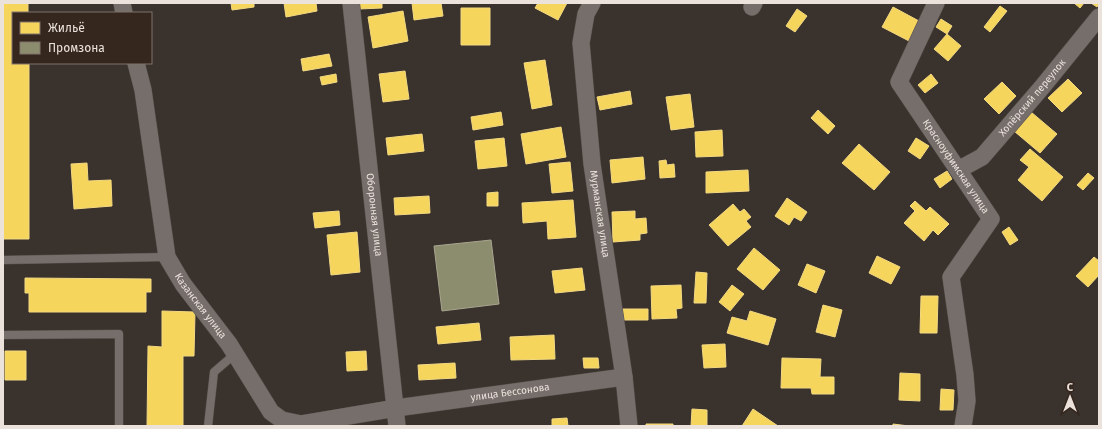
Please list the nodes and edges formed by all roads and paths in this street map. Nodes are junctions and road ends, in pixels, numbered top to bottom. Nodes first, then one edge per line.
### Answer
1 (351, 3) edge
2 (592, 3) edge
3 (936, 3) edge
4 (1099, 17) edge
5 (136, 64) edge
6 (958, 170) junction
7 (167, 257) junction
8 (3, 260) edge
9 (3, 335) edge
10 (235, 354) junction
11 (624, 377) junction
12 (396, 408) junction
13 (119, 426) edge
14 (208, 426) edge
15 (397, 426) edge
16 (629, 426) edge
17 (963, 426) edge

1 - 12 street, Оборонная улица
2 - 11 street, Мурманская улица
3 - 6 street, Красноуфимская улица
4 - 6 street, Хопёрский переулок
5 - 7 street, Казанская улица
6 - 17 street, Красноуфимская улица
7 - 8 lane
7 - 10 street, Казанская улица
9 - 13 lane
10 - 12 street, Казанская улица
10 - 14 lane
11 - 12 street, улица Бессонова
11 - 16 street, Мурманская улица
12 - 15 street, Оборонная улица

